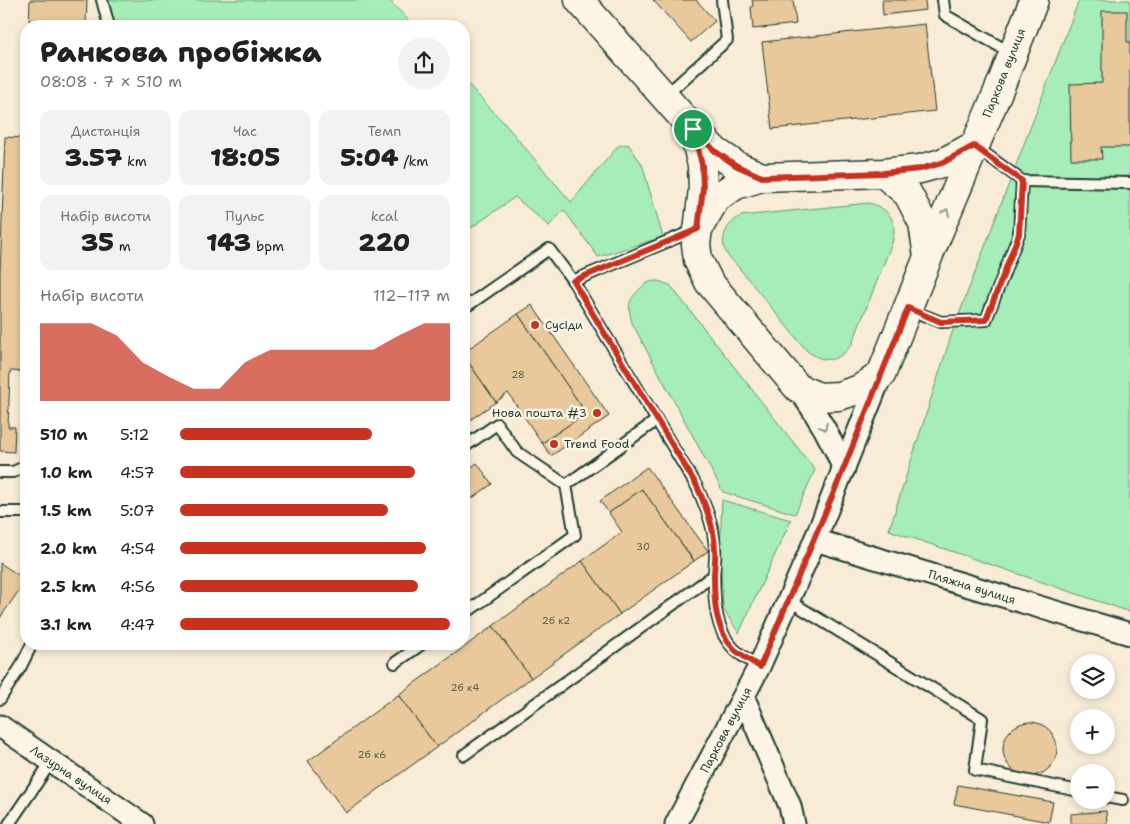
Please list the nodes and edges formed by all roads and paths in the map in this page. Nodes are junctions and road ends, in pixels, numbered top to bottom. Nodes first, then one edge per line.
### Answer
1 (102, 0) edge
2 (579, 0) edge
3 (722, 0) edge
4 (943, 0) edge
5 (1034, 0) edge
6 (107, 20) edge
7 (1012, 54) junction
8 (665, 96) junction
9 (693, 129) junction
10 (974, 146) junction
11 (883, 173) junction
12 (762, 177) junction
13 (1022, 181) junction
14 (1130, 183) edge
15 (698, 229) junction
16 (928, 257) junction
17 (573, 281) junction
18 (470, 304) edge
19 (908, 308) junction
20 (882, 375) junction
21 (798, 388) junction
22 (657, 420) junction
23 (470, 443) edge
24 (20, 469) edge
25 (844, 469) junction
26 (0, 472) edge
27 (566, 485) junction
28 (0, 512) edge
29 (20, 512) edge
30 (815, 540) junction
31 (714, 575) junction
32 (788, 600) junction
33 (470, 610) edge
34 (1130, 634) edge
35 (29, 650) edge
36 (413, 650) edge
37 (395, 663) dead end
38 (760, 667) junction
39 (744, 698) junction
40 (0, 699) edge
41 (0, 726) edge
42 (464, 755) dead end
43 (51, 762) junction
44 (1070, 789) edge
45 (1115, 799) edge
46 (1123, 800) dead end
47 (9, 824) edge
48 (142, 824) edge
49 (676, 824) edge
50 (794, 824) edge

1 - 6 lane
2 - 8 street
3 - 8 lane
4 - 7 lane
5 - 7 street, Паркова вулиця
7 - 10 street, Паркова вулиця
8 - 9 street
9 - 12 street
9 - 15 street
10 - 11 street
10 - 13 lane
16 -> 10 street, Паркова вулиця
11 - 12 street
11 - 16 street
12 - 15 street
13 - 14 lane
13 - 19 lane
15 - 17 lane
15 - 21 street
16 - 19 street, Паркова вулиця
17 - 18 lane
17 - 22 lane
19 - 20 street, Паркова вулиця
20 - 21 street
20 - 25 street, Паркова вулиця
21 -> 25 street
22 - 27 lane
22 - 31 lane
23 - 27 lane
24 - 26 lane
25 - 30 street, Паркова вулиця
27 - 33 lane
28 - 29 lane
30 - 32 street, Паркова вулиця
30 - 34 street, Пляжна вулиця
31 - 38 lane
31 - 42 lane
32 - 38 street, Паркова вулиця
32 - 44 lane
35 - 40 lane
36 - 37 lane
38 - 39 street, Паркова вулиця
39 - 49 street, Паркова вулиця
39 - 50 street
41 - 43 street, Лазурна вулиця
43 - 47 lane
43 - 48 street, Лазурна вулиця
45 - 46 lane

